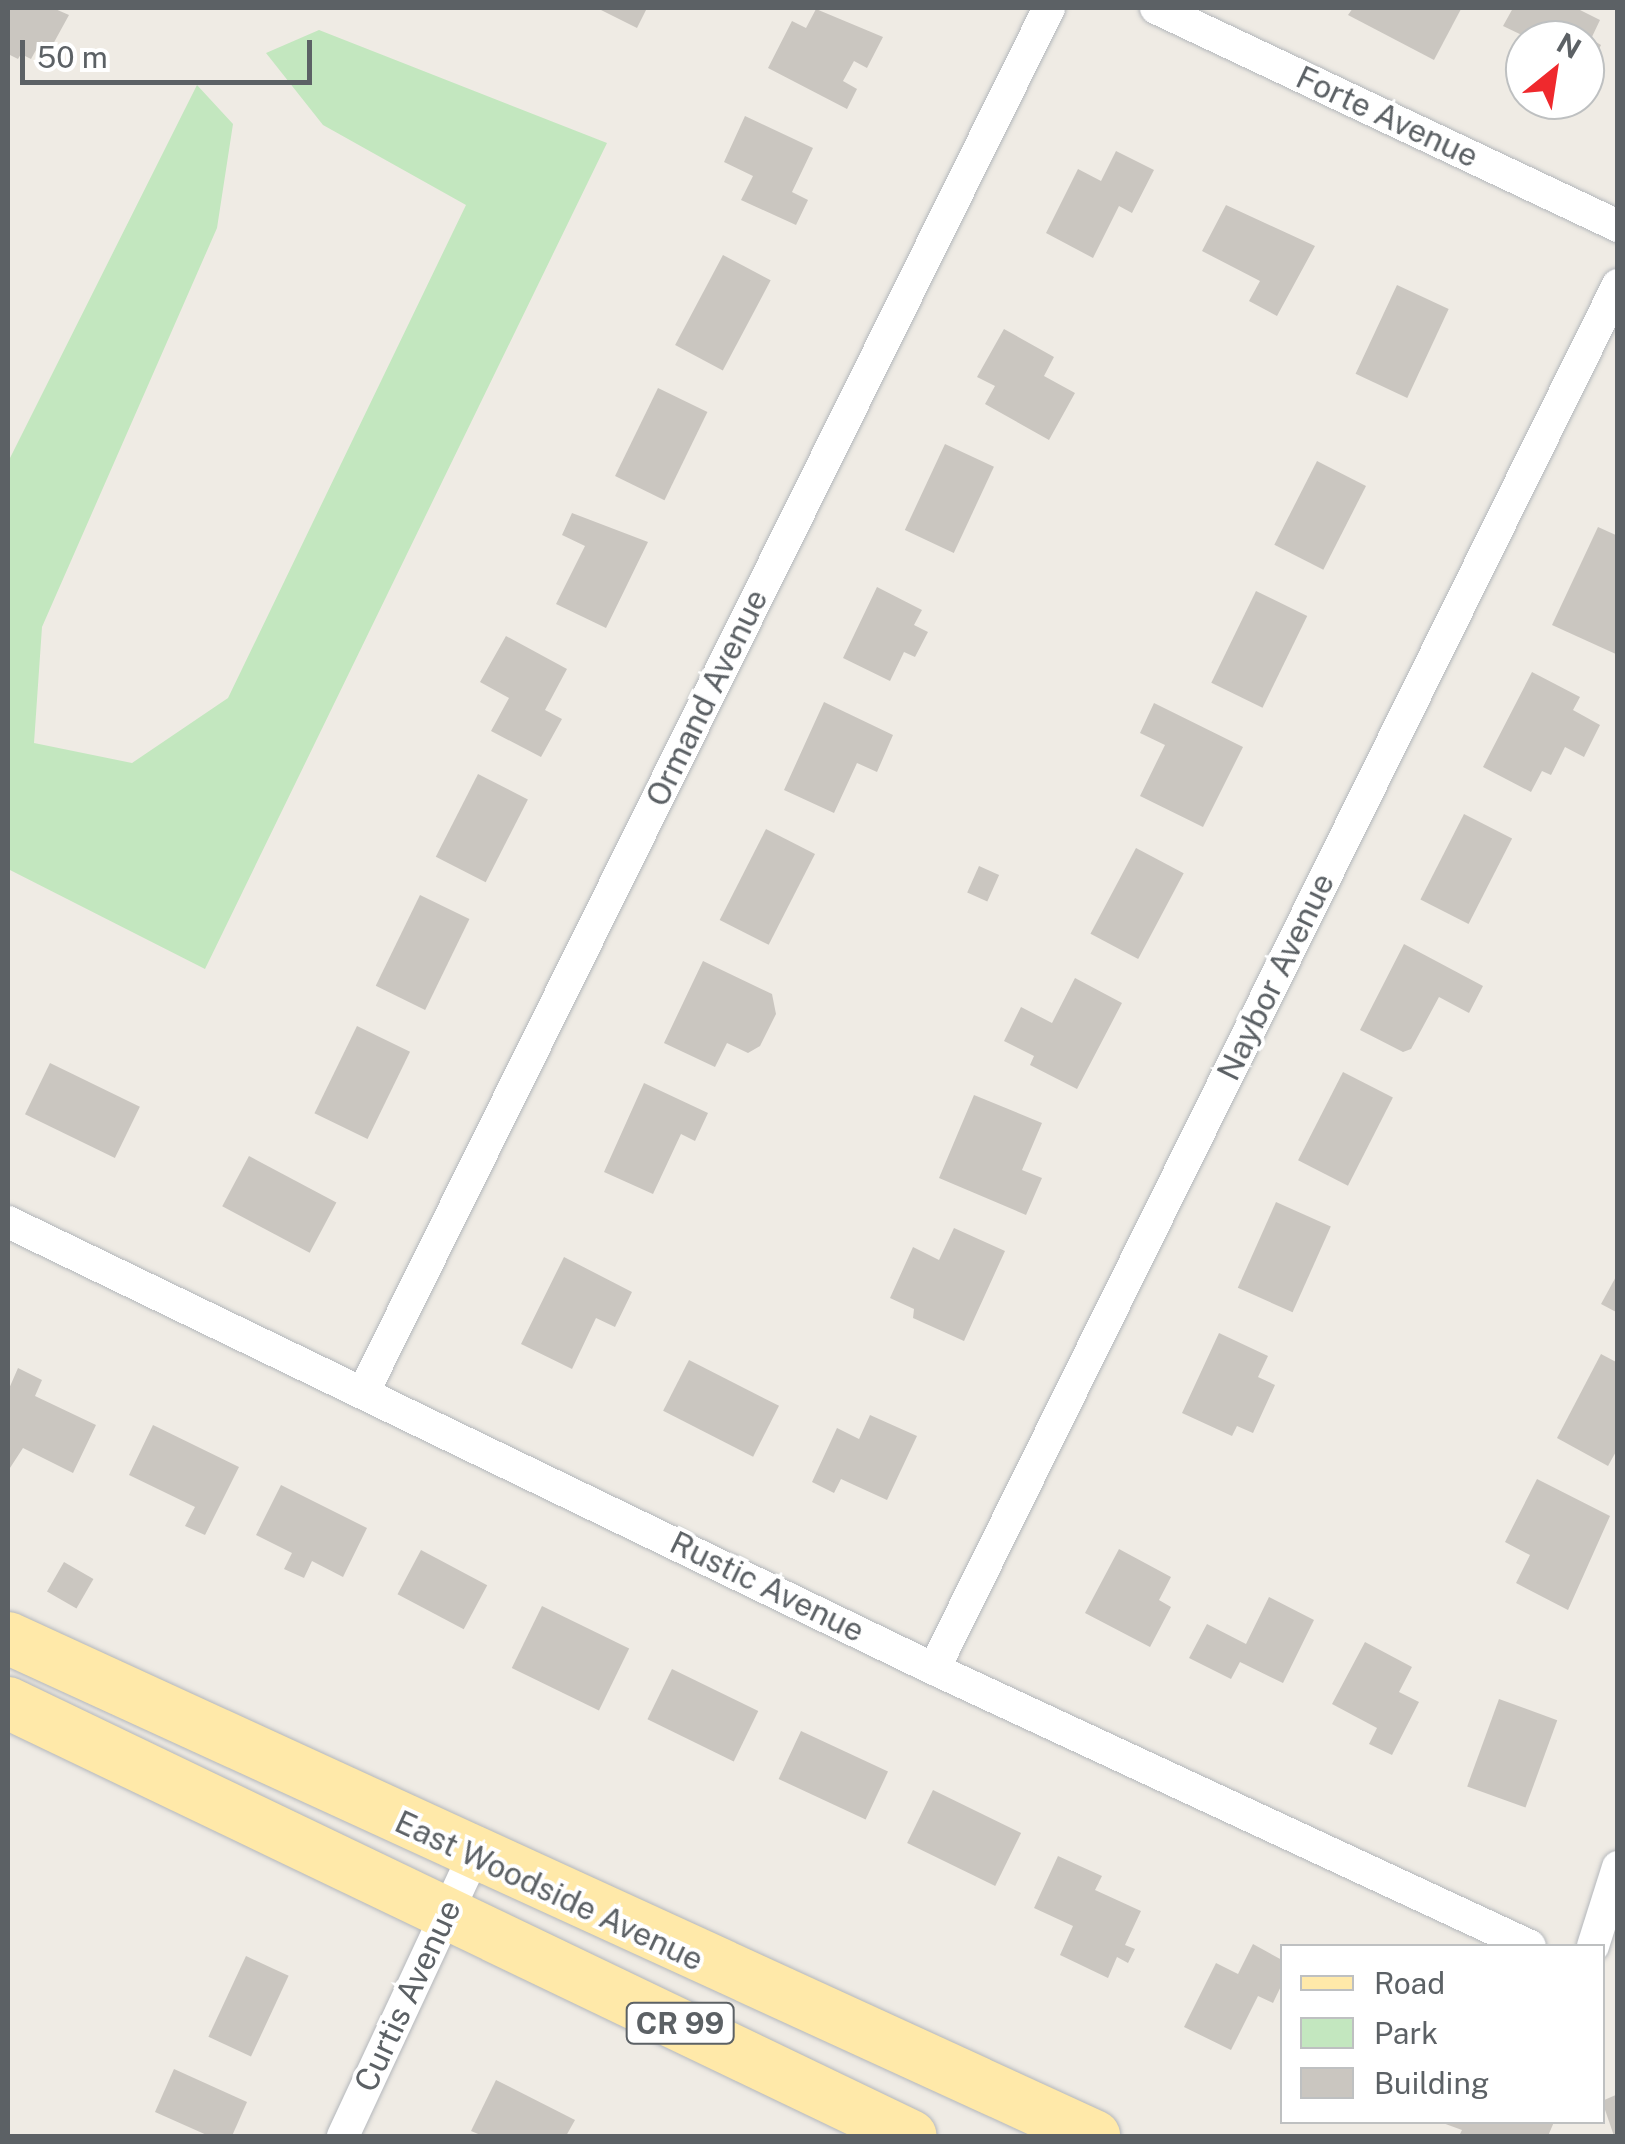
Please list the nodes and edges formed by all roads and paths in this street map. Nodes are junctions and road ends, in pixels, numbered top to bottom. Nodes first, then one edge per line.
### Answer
1 (1049, 8) edge
2 (1156, 8) edge
3 (1618, 226) edge
4 (1618, 285) edge
5 (8, 1222) edge
6 (365, 1389) junction
7 (8, 1638) edge
8 (934, 1669) junction
9 (8, 1703) edge
10 (474, 1856) junction
11 (1618, 1867) edge
12 (448, 1910) junction
13 (1526, 1944) edge
14 (1593, 1944) edge
15 (343, 2136) edge
16 (911, 2136) edge
17 (1094, 2136) edge

1 - 6 street, Ormand Avenue
2 - 3 street, Forte Avenue
4 - 8 street, Naybor Avenue
5 - 6 street, Rustic Avenue
6 - 8 street, Rustic Avenue
7 - 10 main road, East Woodside Avenue / CR 99
8 - 13 street, Rustic Avenue
9 - 12 main road, East Woodside Avenue / CR 99
10 - 12 street, Curtis Avenue
10 - 17 main road, East Woodside Avenue / CR 99
11 - 14 street
12 - 15 street, Curtis Avenue
12 - 16 main road, East Woodside Avenue / CR 99

